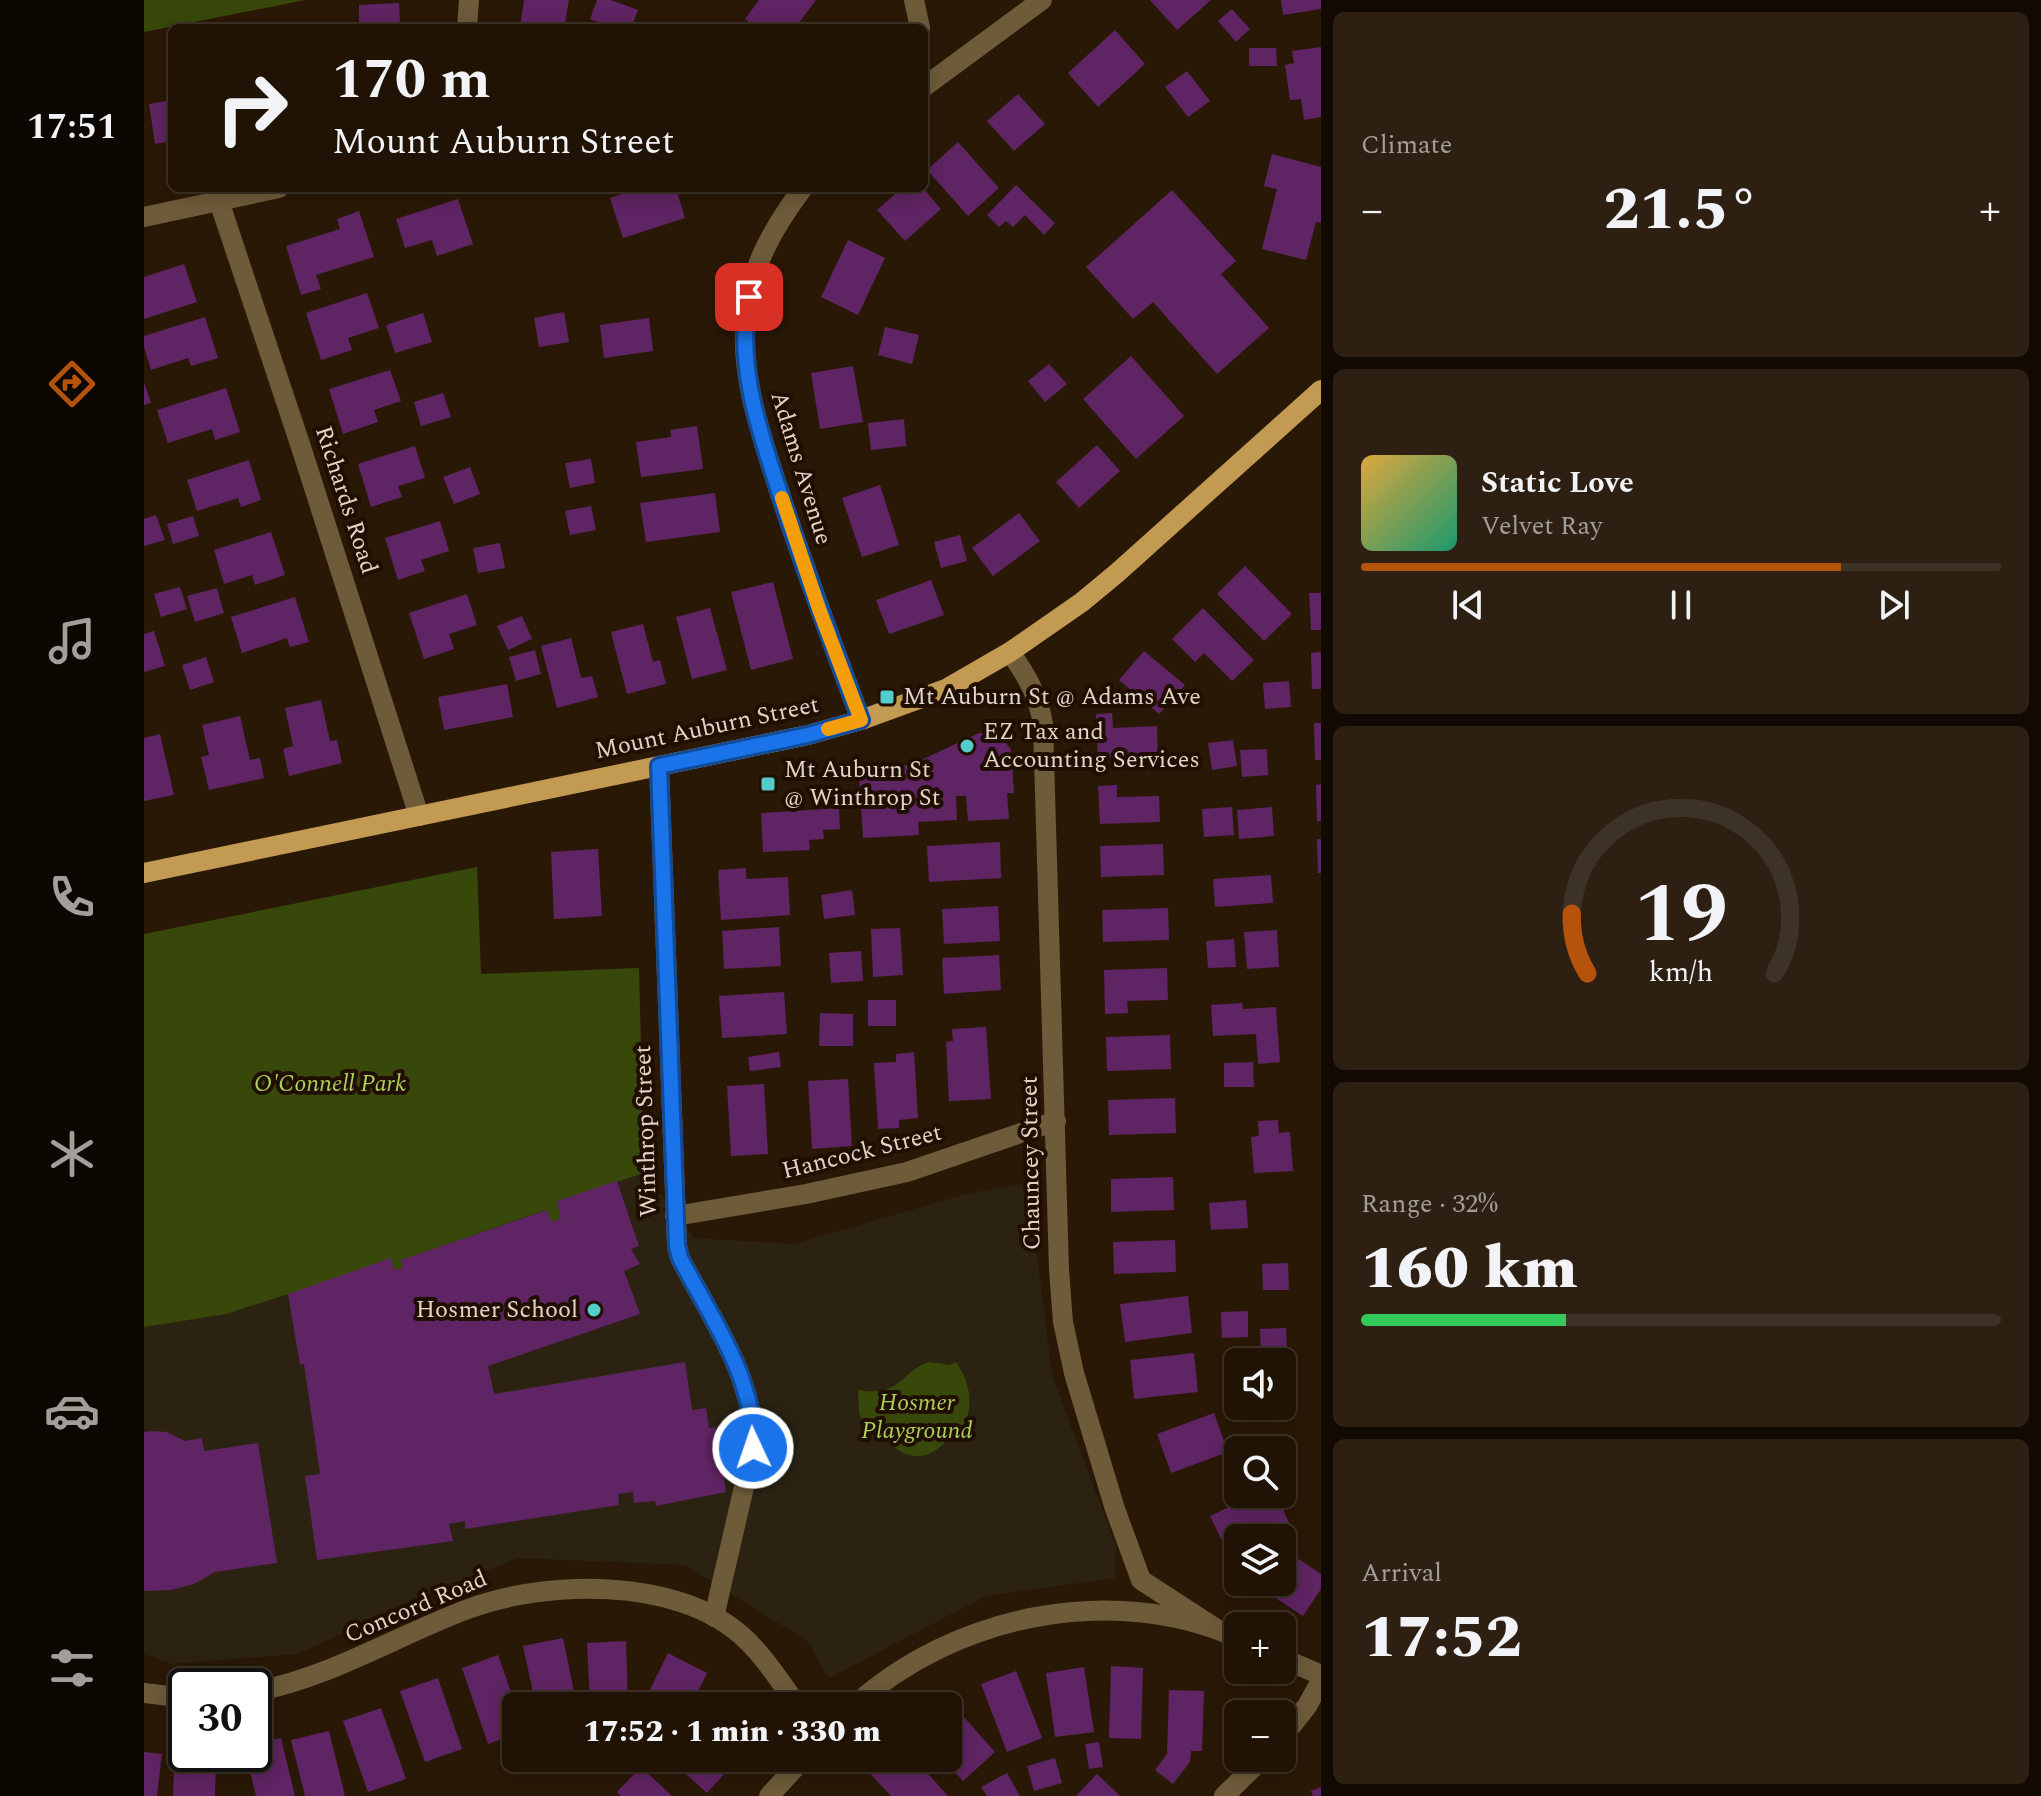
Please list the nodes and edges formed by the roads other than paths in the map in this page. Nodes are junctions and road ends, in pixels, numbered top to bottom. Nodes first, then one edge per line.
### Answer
1 (469, 0) edge
2 (914, 0) edge
3 (1042, 0) edge
4 (467, 24) edge
5 (919, 24) edge
6 (928, 84) edge
7 (261, 192) edge
8 (800, 192) edge
9 (219, 201) junction
10 (144, 217) edge
11 (1321, 390) edge
12 (1010, 652) junction
13 (861, 720) junction
14 (659, 766) junction
15 (419, 816) junction
16 (144, 873) edge
17 (1056, 1121) junction
18 (675, 1216) junction
19 (714, 1617) junction
20 (1215, 1628) junction
21 (1224, 1632) edge
22 (1296, 1665) edge
23 (1321, 1678) edge
24 (272, 1688) edge
25 (788, 1692) edge
26 (871, 1692) edge
27 (144, 1693) edge
28 (168, 1696) edge
29 (1296, 1720) edge
30 (791, 1772) edge
31 (1249, 1772) edge
32 (769, 1796) edge
33 (1224, 1796) edge

1 - 4 street
2 - 5 street
3 - 6 street
7 - 9 street
8 - 13 street, Adams Avenue
9 - 10 street
9 - 15 street, Richards Road
11 - 12 main road, Mount Auburn Street
12 - 13 main road, Mount Auburn Street
12 - 17 street, Chauncey Street
13 - 14 main road, Mount Auburn Street
14 - 15 main road, Mount Auburn Street
14 - 18 street, Winthrop Street
15 - 16 main road, Mount Auburn Street
17 - 18 street, Hancock Street
17 - 20 street, Chauncey Street
18 - 19 street, Winthrop Street
19 - 24 street, Concord Road
19 - 25 street, Concord Road
20 - 21 street
20 - 26 street
22 - 23 street
23 - 29 street
27 - 28 street
30 - 32 street
31 - 33 street

